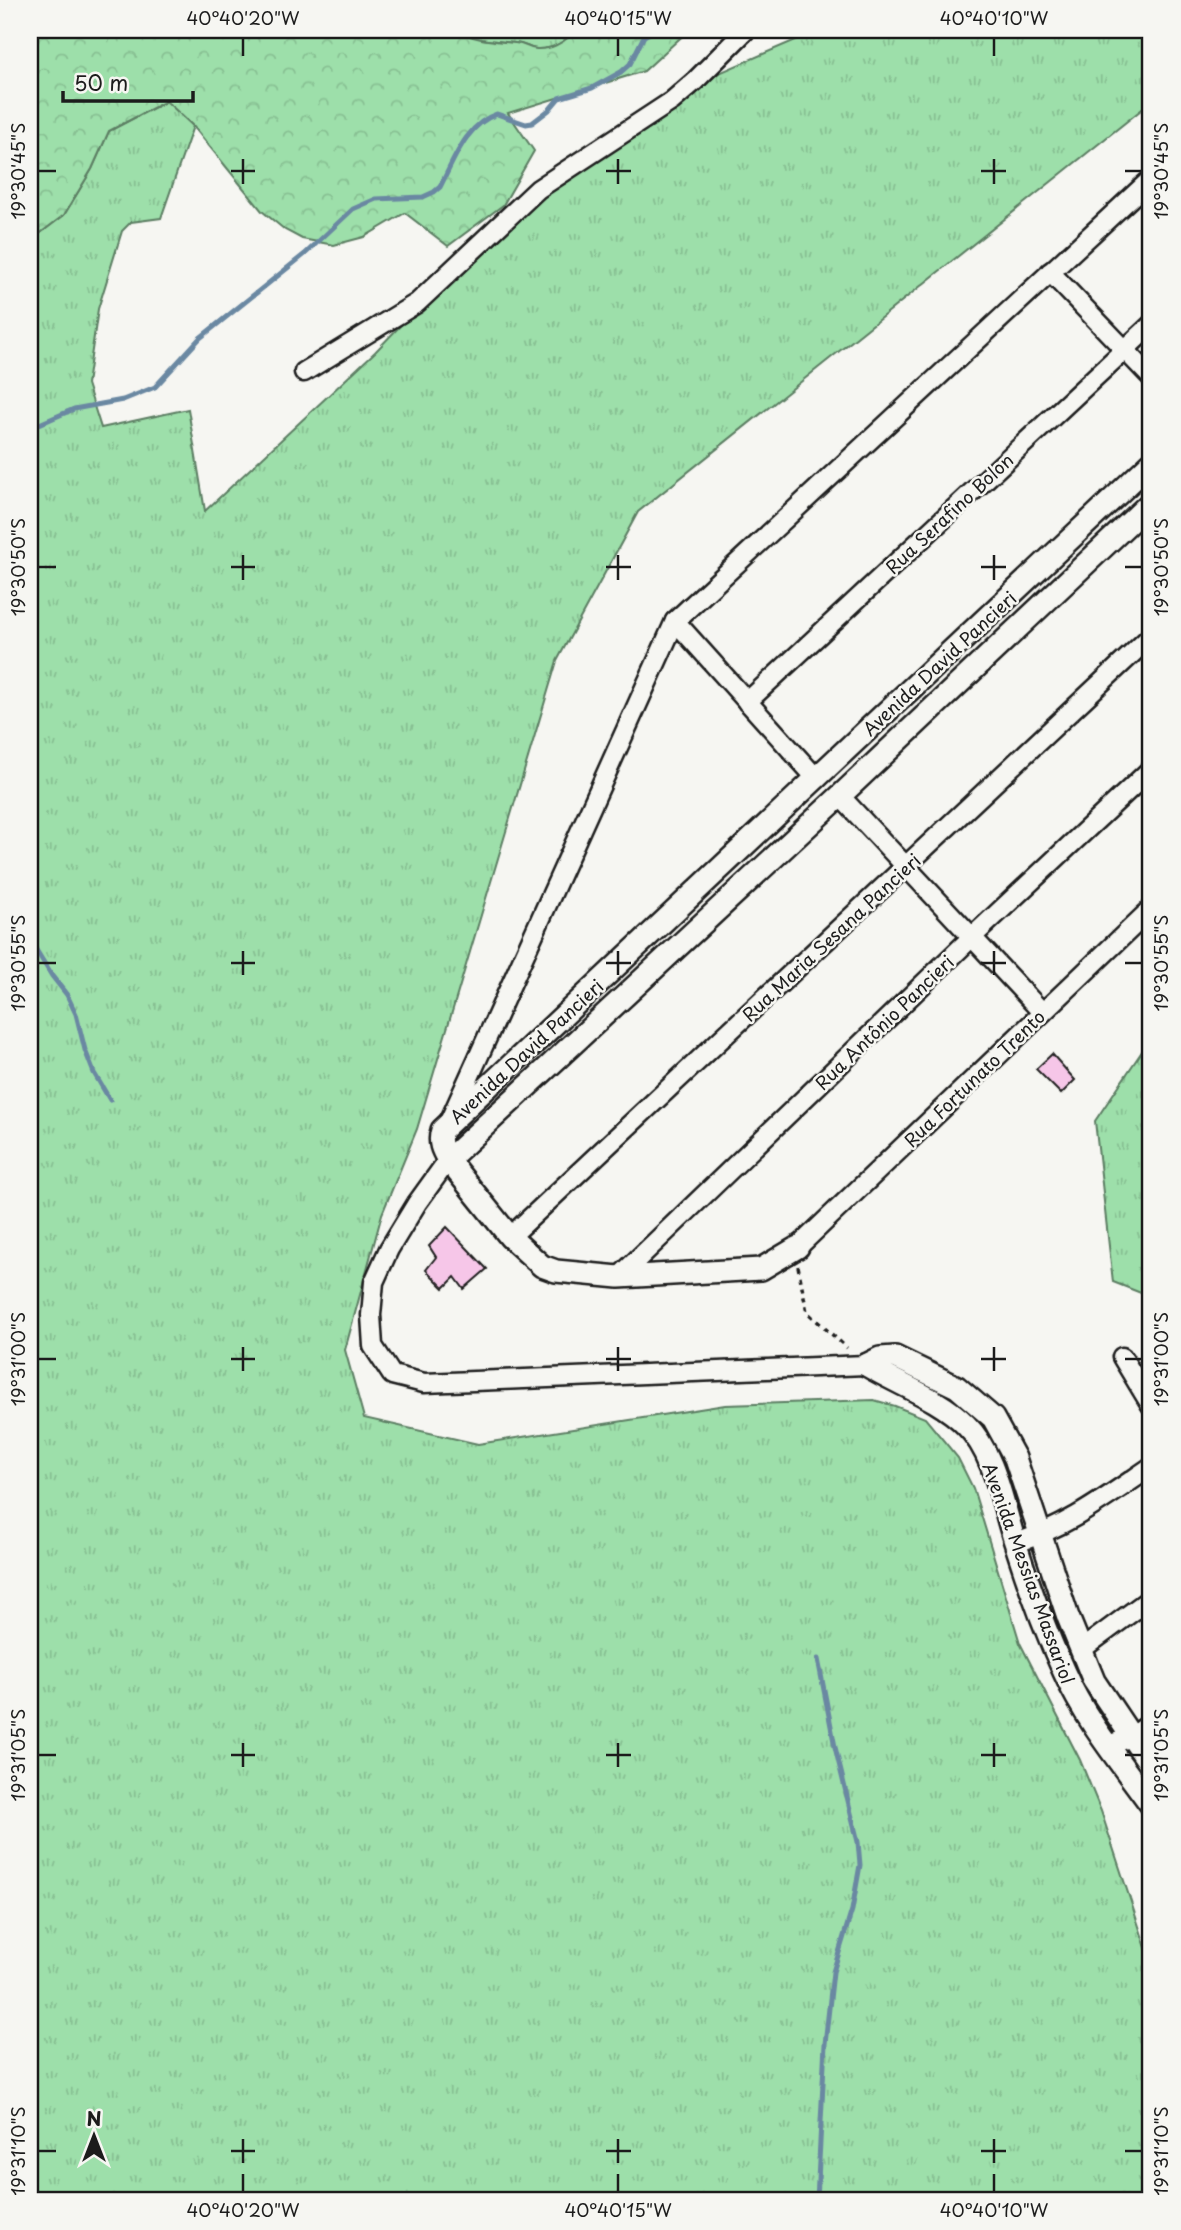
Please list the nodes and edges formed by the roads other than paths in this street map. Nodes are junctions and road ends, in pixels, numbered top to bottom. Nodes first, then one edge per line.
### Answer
1 (746, 30) edge
2 (1151, 179) edge
3 (1050, 272) junction
4 (1151, 325) edge
5 (1126, 349) junction
6 (304, 372) dead end
7 (1151, 377) edge
8 (1151, 463) edge
9 (1151, 502) edge
10 (676, 621) junction
11 (1151, 636) edge
12 (747, 702) junction
13 (1151, 769) edge
14 (817, 779) junction
15 (840, 796) junction
16 (906, 867) junction
17 (1151, 909) edge
18 (971, 938) junction
19 (1042, 1012) junction
20 (448, 1125) junction
21 (448, 1160) junction
22 (510, 1237) junction
23 (798, 1247) joint
24 (619, 1277) junction
25 (1122, 1357) dead end
26 (866, 1365) junction
27 (1151, 1405) edge
28 (1151, 1466) edge
29 (1041, 1535) junction
30 (1015, 1543) junction
31 (1151, 1598) edge
32 (1082, 1649) junction
33 (1151, 1723) edge
34 (1131, 1737) junction
35 (1108, 1745) junction
36 (1151, 1766) edge
37 (1151, 1805) edge

1 - 6 street
2 - 3 street
3 - 5 street
3 - 10 street
4 - 5 street, Rua Serafino Bolon
5 - 7 street
5 - 12 street, Rua Serafino Bolon
8 - 14 street, Avenida David Pancieri
9 - 15 street, Avenida David Pancieri
10 - 12 street
10 - 20 street
11 - 16 street, Rua Maria Sesana Pancieri
12 - 14 street
13 - 18 street, Rua Antônio Pancieri
14 - 20 street, Avenida David Pancieri
15 - 16 street
15 - 21 street, Avenida David Pancieri
16 - 18 street
16 - 22 street, Rua Maria Sesana Pancieri
17 - 19 street, Rua Fortunato Trento
18 - 19 street
18 - 24 street, Rua Antônio Pancieri
19 - 23 street, Rua Fortunato Trento
20 - 21 street, Avenida David Pancieri
21 - 22 street
21 - 26 street
22 - 24 street
23 - 24 street
25 - 27 street
26 - 29 street, Avenida Messias Massariol
26 - 30 street, Avenida Messias Massariol
28 - 29 street
29 - 30 street
29 - 32 street, Avenida Messias Massariol
30 - 35 street, Avenida Messias Massariol
31 - 32 street
32 - 34 street, Avenida Messias Massariol
33 - 34 street
34 - 35 street
34 - 36 street, Avenida Messias Massariol
35 - 37 street, Avenida Messias Massariol

